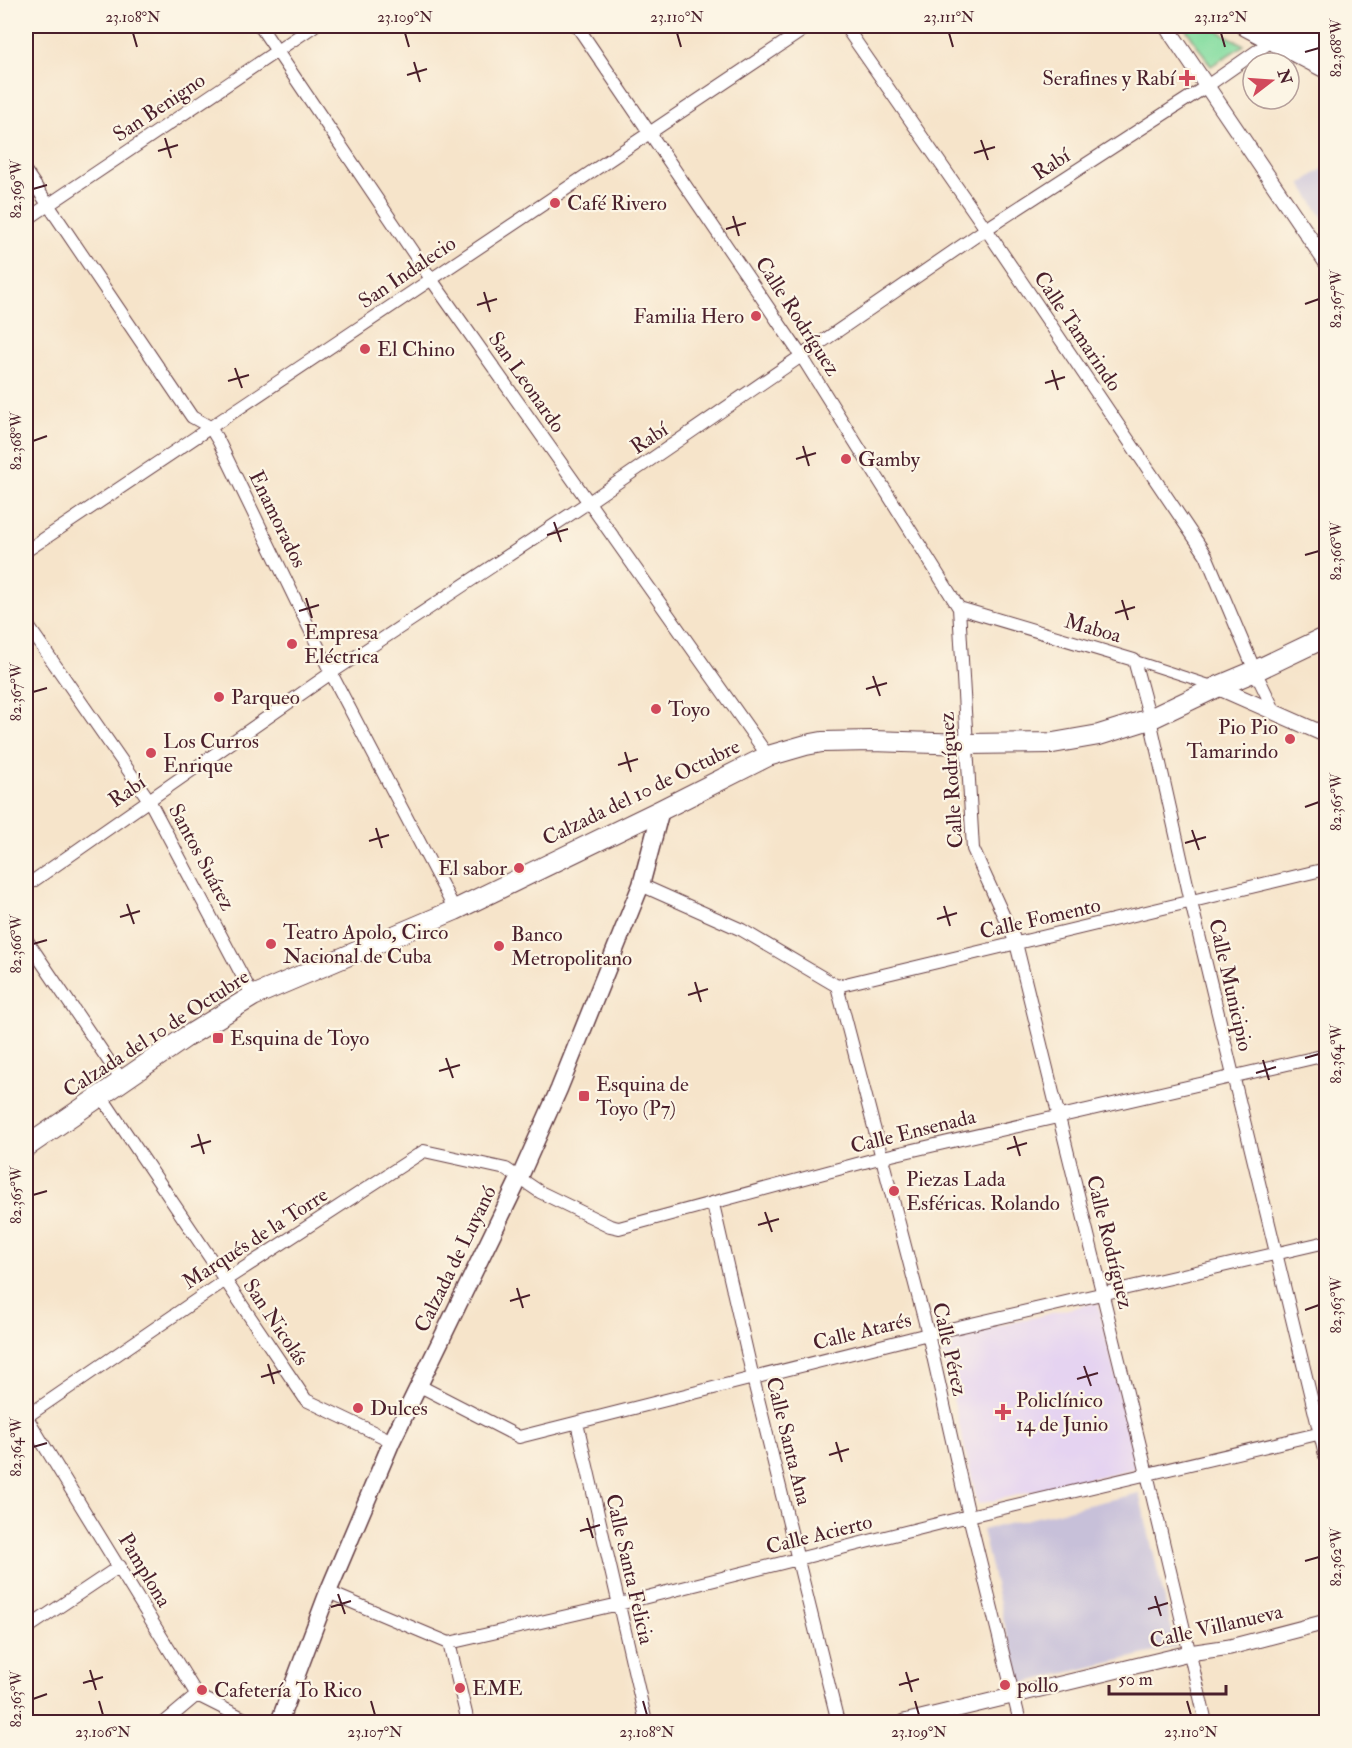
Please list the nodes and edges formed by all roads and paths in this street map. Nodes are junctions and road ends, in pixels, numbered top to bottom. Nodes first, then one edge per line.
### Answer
1 (260, 26) edge
2 (314, 26) edge
3 (578, 26) edge
4 (809, 26) edge
5 (845, 26) edge
6 (1166, 26) edge
7 (1246, 26) edge
8 (1287, 30) edge
9 (1326, 47) edge
10 (278, 51) junction
11 (1326, 68) edge
12 (1207, 86) junction
13 (650, 131) junction
14 (26, 172) edge
15 (48, 205) junction
16 (26, 220) edge
17 (986, 229) junction
18 (1326, 261) edge
19 (431, 279) junction
20 (802, 357) junction
21 (210, 427) junction
22 (589, 502) junction
23 (26, 551) edge
24 (959, 608) junction
25 (26, 622) edge
26 (1326, 637) edge
27 (1134, 660) junction
28 (1255, 672) junction
29 (331, 673) junction
30 (1217, 687) junction
31 (1275, 711) junction
32 (1150, 718) junction
33 (1326, 735) edge
34 (967, 744) junction
35 (768, 756) junction
36 (149, 800) junction
37 (661, 810) junction
38 (1326, 869) edge
39 (26, 885) edge
40 (641, 885) junction
41 (1191, 902) junction
42 (455, 910) junction
43 (26, 939) edge
44 (1016, 944) junction
45 (837, 986) junction
46 (254, 996) junction
47 (1326, 1055) edge
48 (1233, 1078) junction
49 (123, 1082) junction
50 (101, 1096) junction
51 (1059, 1117) junction
52 (26, 1147) edge
53 (883, 1157) junction
54 (519, 1179) junction
55 (713, 1204) junction
56 (1326, 1242) edge
57 (1276, 1254) junction
58 (224, 1281) junction
59 (1102, 1294) junction
60 (928, 1335) junction
61 (753, 1378) junction
62 (418, 1385) junction
63 (26, 1416) edge
64 (577, 1424) junction
65 (1323, 1433) edge
66 (392, 1441) junction
67 (1326, 1459) edge
68 (1147, 1474) junction
69 (969, 1516) junction
70 (798, 1559) junction
71 (120, 1566) junction
72 (328, 1592) junction
73 (619, 1604) junction
74 (1326, 1622) edge
75 (26, 1629) edge
76 (449, 1643) junction
77 (1189, 1653) junction
78 (197, 1695) junction
79 (1014, 1696) junction
80 (165, 1722) edge
81 (251, 1722) edge
82 (279, 1722) edge
83 (468, 1722) edge
84 (646, 1722) edge
85 (838, 1722) edge
86 (904, 1722) edge
87 (1020, 1722) edge
88 (1206, 1722) edge

1 - 10 street, San Leonardo
2 - 10 street, San Benigno
3 - 13 street, Calle Rodríguez
4 - 13 street, San Indalecio
5 - 17 street, Calle Tamarindo
6 - 12 street
7 - 8 main road
8 - 9 main road
8 - 11 main road
8 - 12 street, Rabí
10 - 15 street, San Benigno
10 - 19 street, San Leonardo
12 - 17 street, Rabí
12 - 18 street
13 - 19 street, San Indalecio
13 - 20 street, Calle Rodríguez
14 - 15 street, Enamorados
15 - 16 street, San Benigno
15 - 21 street, Enamorados
17 - 20 street, Rabí
17 - 28 street, Calle Tamarindo
19 - 21 street, San Indalecio
19 - 22 street, San Leonardo
20 - 22 street, Rabí
20 - 24 street, Calle Rodríguez
21 - 23 street, San Indalecio
21 - 29 street, Enamorados
22 - 29 street, Rabí
22 - 35 street, San Leonardo
24 - 27 street, Maboa
24 - 34 street, Calle Rodríguez
25 - 36 street, Santos Suárez
26 - 28 main road, Calzada del 10 de Octubre
27 - 30 street, Maboa
27 - 32 street, Calle Municipio
28 - 30 main road, Calzada del 10 de Octubre
28 - 31 street, Calle Tamarindo
29 - 36 street, Rabí
29 - 42 street, Enamorados
30 - 31 street
30 - 32 main road, Calzada del 10 de Octubre
31 - 33 street
32 - 34 main road, Calzada del 10 de Octubre
32 - 41 street, Calle Municipio
34 - 35 main road, Calzada del 10 de Octubre
34 - 44 street, Calle Rodríguez
35 - 37 main road, Calzada del 10 de Octubre
36 - 39 street, Rabí
36 - 46 street, Santos Suárez
37 - 40 main road, Calzada de Luyanó
37 - 42 main road, Calzada del 10 de Octubre
38 - 41 street, Calle Fomento
40 - 45 street
40 - 54 main road, Calzada de Luyanó
41 - 44 street, Calle Fomento
41 - 48 street, Calle Municipio
42 - 46 main road, Calzada del 10 de Octubre
43 - 49 street
44 - 45 street, Calle Fomento
44 - 51 street, Calle Rodríguez
45 - 53 street, Calle Pérez
46 - 49 main road, Calzada del 10 de Octubre
47 - 48 street, Calle Ensenada
48 - 51 street, Calle Ensenada
48 - 57 street, Calle Municipio
49 - 50 main road, Calzada del 10 de Octubre
50 - 52 main road, Calzada del 10 de Octubre
50 - 58 street, San Nicolás
51 - 53 street, Calle Ensenada
51 - 59 street, Calle Rodríguez
53 - 55 street, Calle Ensenada
53 - 60 street, Calle Pérez
54 - 55 street, Calle Ensenada
54 - 58 street, Marqués de la Torre
54 - 62 main road, Calzada de Luyanó
55 - 61 street, Calle Santa Ana
56 - 57 street, Calle Atarés
57 - 59 street, Calle Atarés
57 - 65 street, Calle Municipio
58 - 63 street, Marqués de la Torre
58 - 66 street, San Nicolás
59 - 60 street, Calle Atarés
59 - 68 street, Calle Rodríguez
60 - 61 street, Calle Atarés
60 - 69 street, Calle Pérez
61 - 64 street, Calle Atarés
61 - 70 street, Calle Santa Ana
62 - 64 street, Calle Atarés
62 - 66 main road, Calzada de Luyanó
63 - 71 street, Pamplona
64 - 73 street, Calle Santa Felicia
65 - 67 street, Calle Municipio
65 - 68 street, Calle Acierto
66 - 72 main road, Calzada de Luyanó
68 - 69 street, Calle Acierto
68 - 77 street, Calle Rodríguez
69 - 70 street, Calle Acierto
69 - 79 street, Calle Pérez
70 - 73 street, Calle Acierto
70 - 85 street, Calle Santa Ana
71 - 75 street
71 - 78 street, Pamplona
72 - 76 street
72 - 82 main road, Calzada de Luyanó
73 - 76 street, Calle Acierto
73 - 84 street, Calle Santa Felicia
74 - 77 street, Calle Villanueva
76 - 83 street
77 - 79 street, Calle Villanueva
77 - 88 street, Calle Rodríguez
78 - 80 street
78 - 81 street
79 - 86 street, Calle Villanueva
79 - 87 street, Calle Pérez

